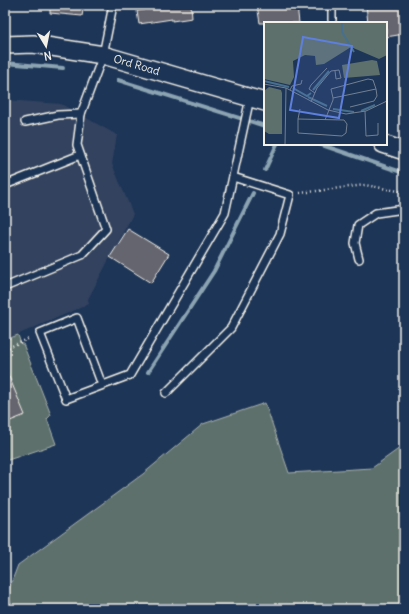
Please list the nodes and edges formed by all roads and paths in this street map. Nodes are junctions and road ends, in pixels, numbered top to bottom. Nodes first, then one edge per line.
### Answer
1 (112, 5) edge
2 (332, 5) edge
3 (332, 20) dead end
4 (5, 45) edge
5 (104, 56) junction
6 (258, 100) edge
7 (81, 114) junction
8 (25, 122) dead end
9 (386, 145) edge
10 (404, 151) edge
11 (80, 155) junction
12 (233, 177) junction
13 (5, 186) edge
14 (404, 192) edge
15 (290, 195) junction
16 (404, 209) edge
17 (359, 259) dead end
18 (5, 287) edge
19 (28, 340) dead end
20 (5, 349) edge
21 (102, 385) junction
22 (166, 393) dead end

1 - 5 lane
2 - 3 lane
4 - 5 street, Ord Road
5 - 6 street, Ord Road
5 - 7 lane
6 - 12 lane
7 - 8 lane
7 - 11 lane
9 - 10 street
11 - 13 lane
11 - 18 lane
12 - 15 lane
12 - 21 lane
14 - 15 path
15 - 22 lane
16 - 17 lane
19 - 20 path
21 - 21 lane

